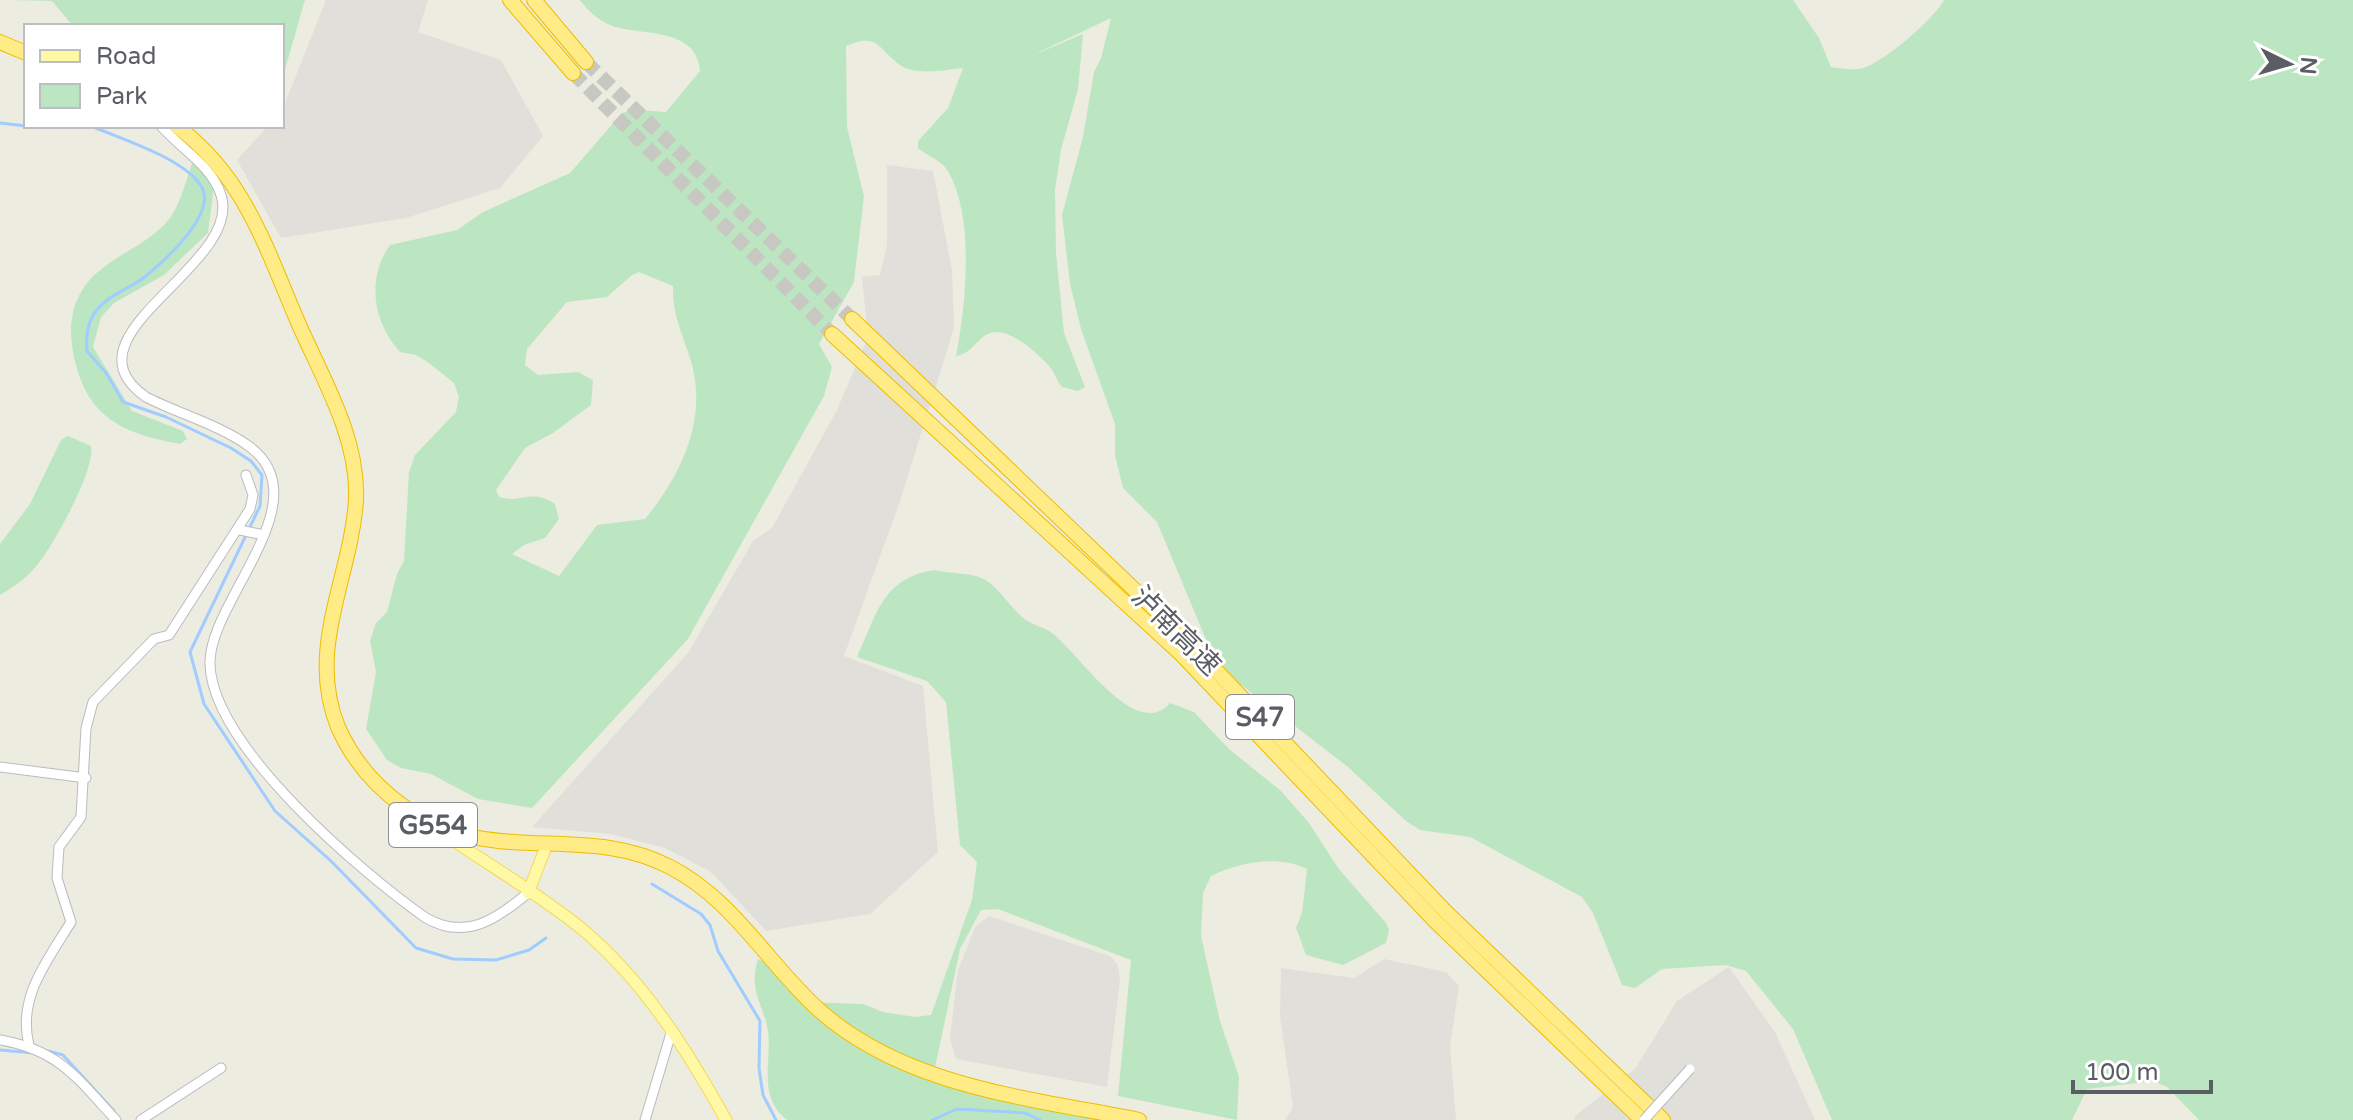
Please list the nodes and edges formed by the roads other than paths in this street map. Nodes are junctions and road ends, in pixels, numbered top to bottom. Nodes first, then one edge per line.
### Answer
1 (510, 0) edge
2 (534, 0) edge
3 (0, 42) edge
4 (24, 52) edge
5 (586, 62) tunnel mouth
6 (573, 73) tunnel mouth
7 (163, 128) edge
8 (179, 128) edge
9 (852, 319) tunnel mouth
10 (832, 334) tunnel mouth
11 (246, 475) dead end
12 (246, 531) junction
13 (264, 535) junction
14 (0, 767) edge
15 (86, 778) junction
16 (424, 820) junction
17 (547, 844) junction
18 (528, 893) junction
19 (672, 1030) junction
20 (0, 1040) edge
21 (36, 1048) junction
22 (221, 1068) dead end
23 (1690, 1069) dead end
24 (116, 1120) edge
25 (141, 1120) edge
26 (645, 1120) edge
27 (726, 1120) edge
28 (1139, 1120) edge
29 (1643, 1120) edge
30 (1663, 1120) edge

1 - 6 highway
2 - 5 highway
3 - 4 highway
7 - 13 street
8 - 16 highway, G554
9 - 30 highway, 泸南高速 / S47
10 - 29 highway, 泸南高速 / S47
11 - 12 street
12 - 13 street
12 - 15 street
13 - 18 street
14 - 15 street
15 - 21 street
16 - 17 highway, G554
16 - 18 main road
17 - 18 main road
17 - 28 highway, G554
18 - 19 main road
19 - 26 street
19 - 27 main road
20 - 21 street
21 - 24 street
22 - 25 street
23 - 29 street, bridge

